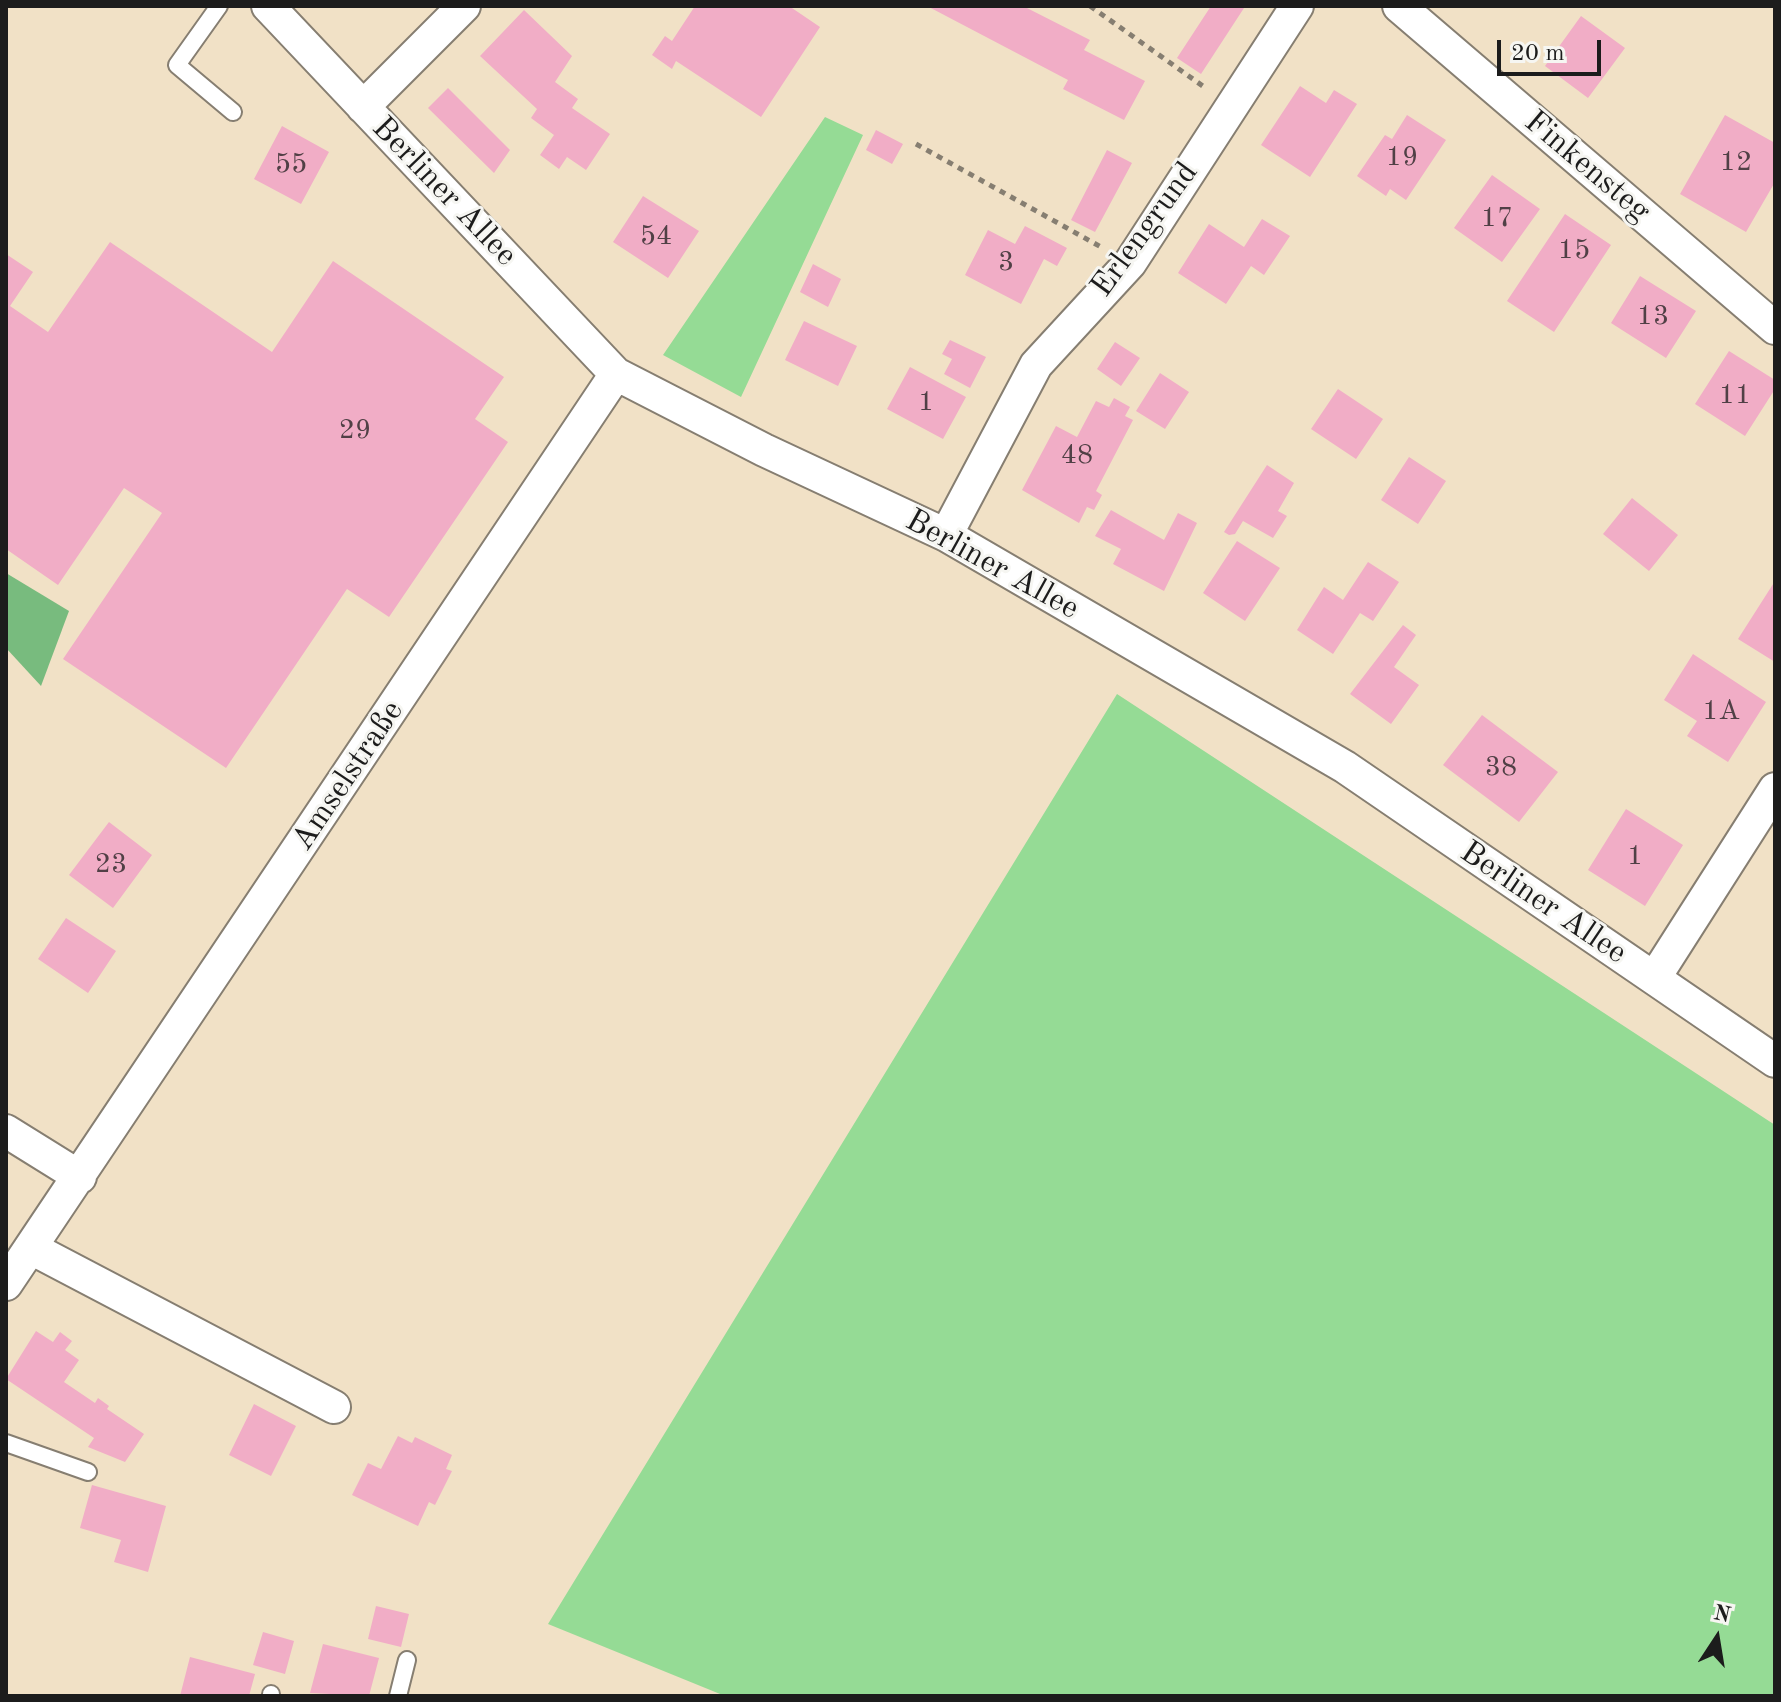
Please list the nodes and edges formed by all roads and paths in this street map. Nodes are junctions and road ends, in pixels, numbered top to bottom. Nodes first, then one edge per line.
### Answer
1 (219, 6) edge
2 (268, 6) edge
3 (464, 6) edge
4 (1090, 6) edge
5 (1297, 6) edge
6 (1399, 6) edge
7 (363, 107) junction
8 (1230, 107) junction
9 (233, 112) dead end
10 (916, 144) dead end
11 (1130, 263) junction
12 (1775, 328) edge
13 (616, 374) junction
14 (946, 535) junction
15 (1775, 789) edge
16 (1655, 977) junction
17 (1775, 1061) edge
18 (6, 1131) edge
19 (80, 1177) junction
20 (31, 1248) junction
21 (6, 1284) edge
22 (334, 1407) dead end
23 (6, 1443) edge
24 (88, 1472) dead end
25 (407, 1660) dead end
26 (398, 1696) edge

1 - 9 lane
2 - 7 street, Berliner Allee
3 - 7 street
4 - 8 path
5 - 8 street, Erlengrund
6 - 12 street, Finkensteg
7 - 13 street, Berliner Allee
8 - 11 street, Erlengrund
10 - 11 path
11 - 14 street, Erlengrund
13 - 14 street, Berliner Allee
13 - 19 street, Amselstraße
14 - 16 street, Berliner Allee
15 - 16 street
16 - 17 street, Berliner Allee
18 - 19 street
19 - 20 street, Amselstraße
20 - 21 street, Amselstraße
20 - 22 street
23 - 24 lane
25 - 26 lane

